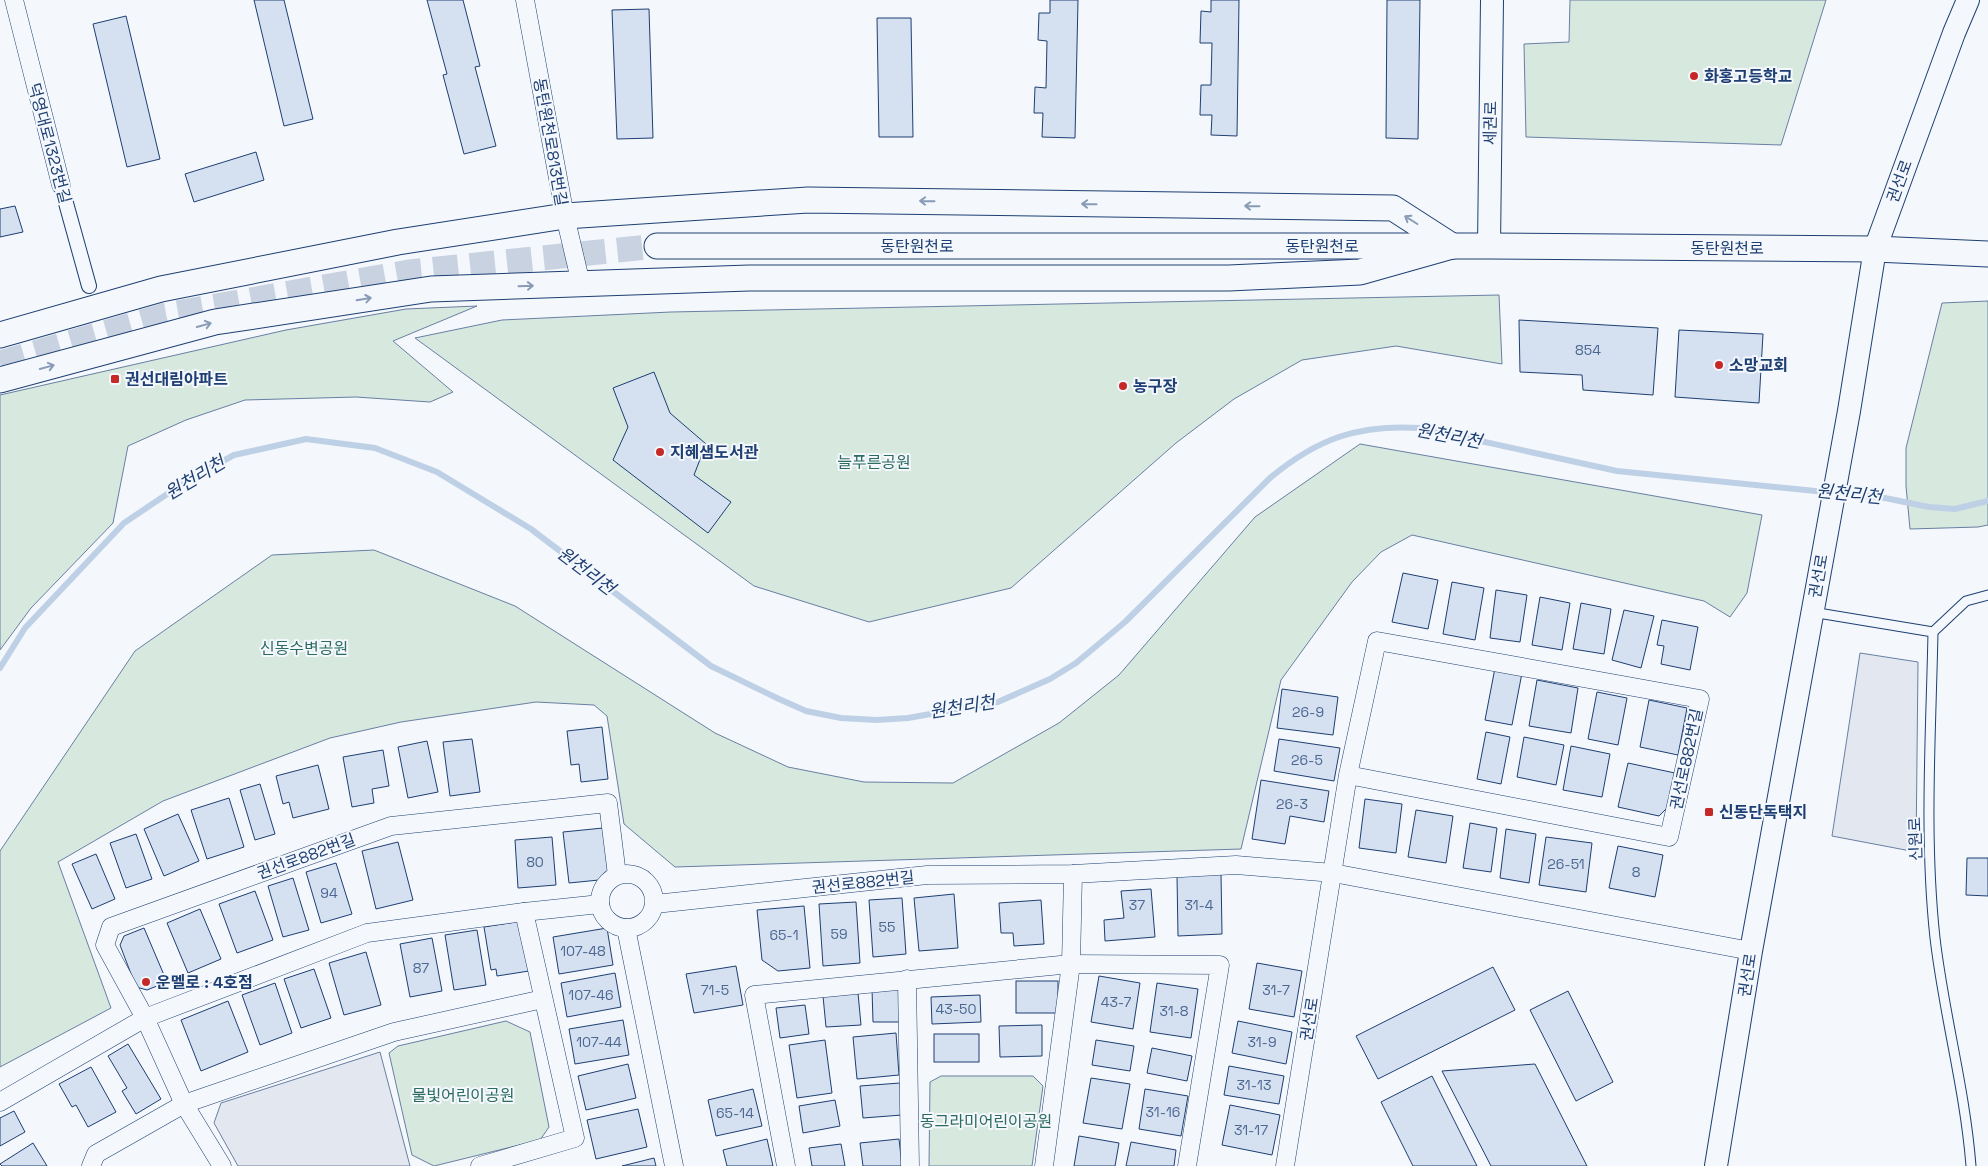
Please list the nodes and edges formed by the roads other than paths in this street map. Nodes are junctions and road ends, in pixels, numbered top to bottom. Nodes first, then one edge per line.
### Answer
1 (14, 0) edge
2 (526, 0) edge
3 (1492, 0) edge
4 (1968, 0) edge
5 (60, 185) joint
6 (565, 216) junction
7 (657, 246) tunnel mouth
8 (1452, 246) junction
9 (1490, 246) junction
10 (1874, 249) junction
11 (1988, 254) edge
12 (581, 284) junction
13 (89, 286) dead end
14 (0, 335) edge
15 (0, 380) edge
16 (1988, 595) edge
17 (1812, 612) junction
18 (1933, 632) junction
19 (1348, 775) junction
20 (1334, 873) junction
21 (1073, 874) junction
22 (617, 875) junction
23 (600, 904) junction
24 (655, 904) junction
25 (524, 912) junction
26 (626, 928) junction
27 (1751, 951) junction
28 (1071, 964) junction
29 (907, 979) junction
30 (543, 999) junction
31 (145, 1018) junction
32 (0, 1102) edge
33 (184, 1104) junction
34 (91, 1166) edge
35 (222, 1166) edge
36 (480, 1166) edge
37 (674, 1166) edge
38 (786, 1166) edge
39 (910, 1166) edge
40 (1044, 1166) edge
41 (1187, 1166) edge
42 (1285, 1166) edge
43 (1716, 1166) edge
44 (1972, 1166) edge

1 - 5 street, 덕영대로1323번길
2 - 6 street, 동탄원천로813번길
3 - 9 street, 세권로
4 - 10 street, 권선로
5 - 13 street, 덕영대로1323번길
8 -> 6 main road
6 - 12 street, 동탄원천로813번길
6 - 14 main road
7 - 8 main road, 동탄원천로
8 - 9 main road, 동탄원천로
8 - 12 main road
9 - 10 main road, 동탄원천로
10 - 11 main road, 동탄원천로
10 - 17 street, 권선로
15 -> 12 main road
16 - 18 lane
17 - 18 lane
17 - 27 street, 권선로
18 - 44 lane, 신원로
19 - 19 street, 권선로882번길
19 - 20 street, 권선로882번길
20 - 21 street, 권선로882번길
20 - 27 street, 권선로882번길
20 - 42 street, 권선로
21 - 24 street, 권선로882번길
21 - 28 street
22 - 23 street
22 - 24 street
22 - 31 street, 권선로882번길
23 - 25 street
23 - 26 street
24 - 26 street
25 - 30 street
25 - 31 street
26 - 37 street
27 - 43 street, 권선로
28 - 29 street
28 - 40 street
28 - 41 street
29 - 38 street
29 - 39 street
30 - 33 street
30 - 36 street
31 - 32 street
31 - 33 street, 권선로882번길
33 - 34 street
33 - 35 street, 권선로882번길

